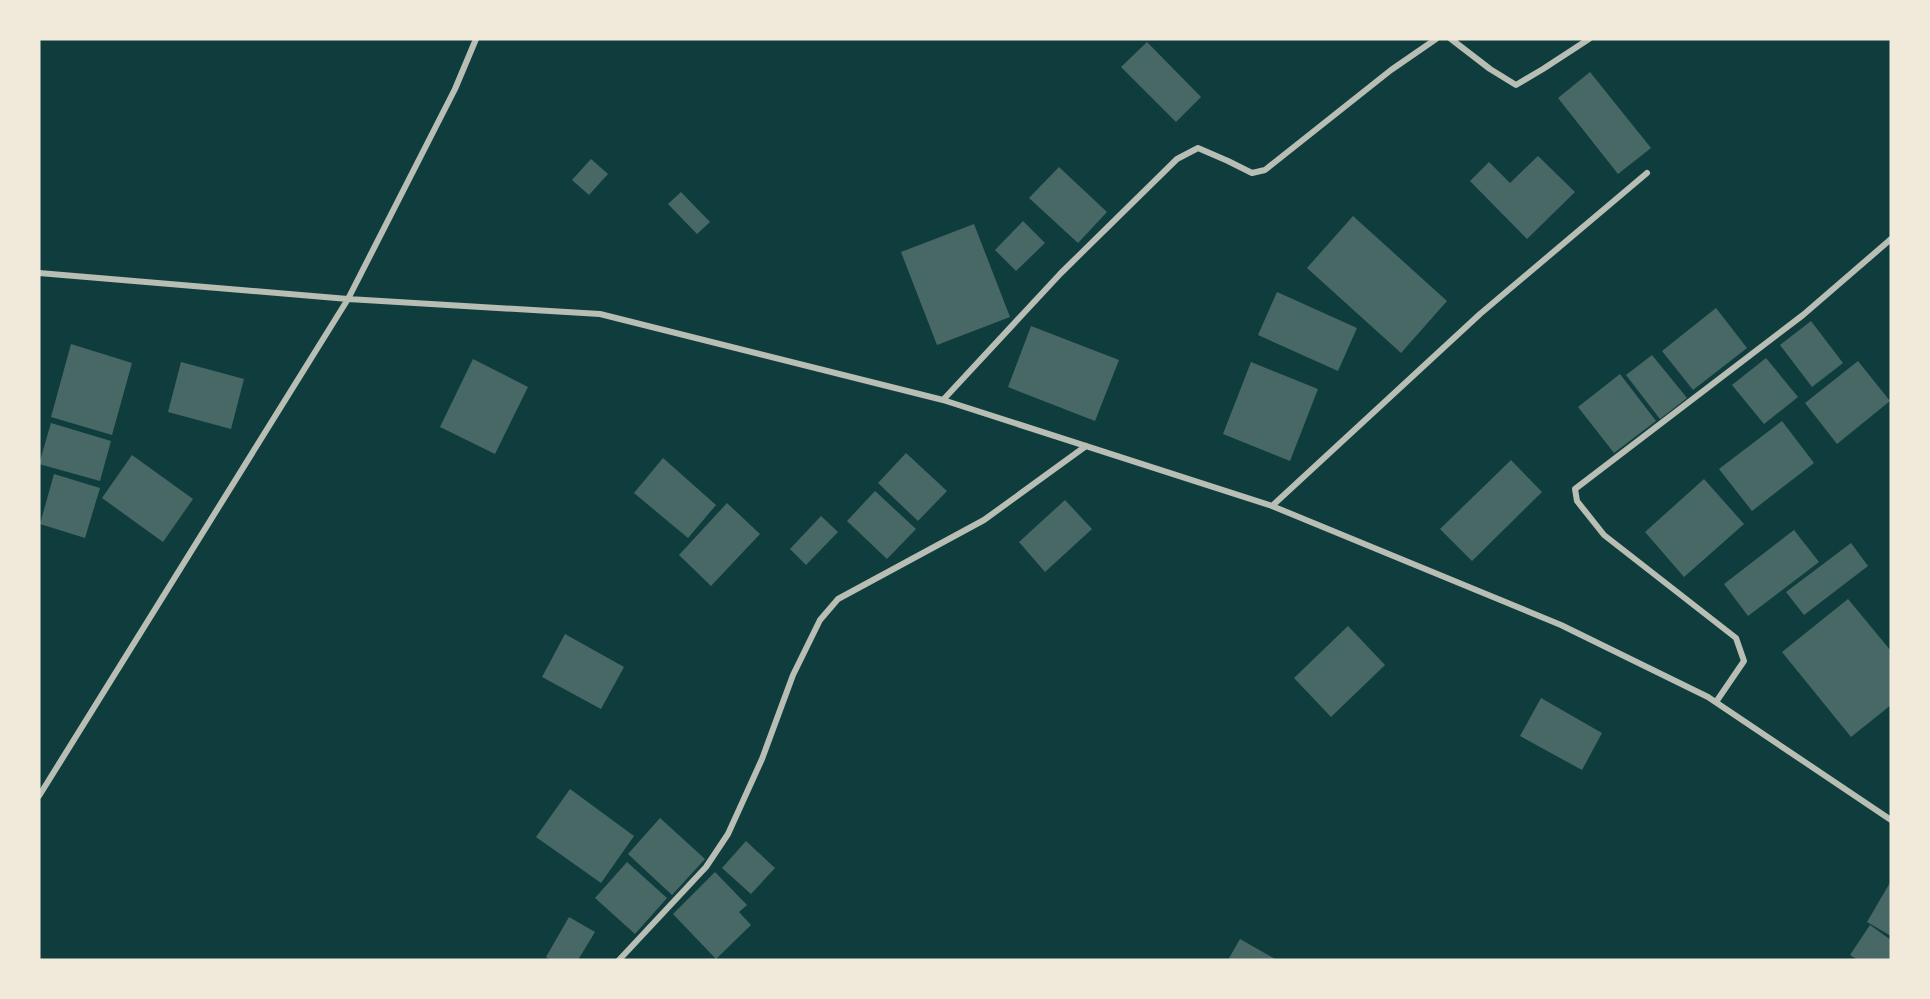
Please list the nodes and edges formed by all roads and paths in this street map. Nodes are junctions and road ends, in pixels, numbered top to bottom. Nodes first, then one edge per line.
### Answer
1 (476, 39) edge
2 (1436, 39) edge
3 (1451, 39) edge
4 (1589, 39) edge
5 (1647, 173) dead end
6 (1891, 239) edge
7 (39, 273) edge
8 (348, 299) junction
9 (944, 400) junction
10 (1086, 446) junction
11 (1272, 506) junction
12 (1716, 702) junction
13 (39, 796) edge
14 (1891, 820) edge
15 (620, 960) edge

1 - 8 street
2 - 9 street
3 - 4 street
5 - 11 street
6 - 12 street
7 - 8 street
8 - 9 street
8 - 13 street
9 - 10 street
10 - 11 street
10 - 15 street
11 - 12 street
12 - 14 street

